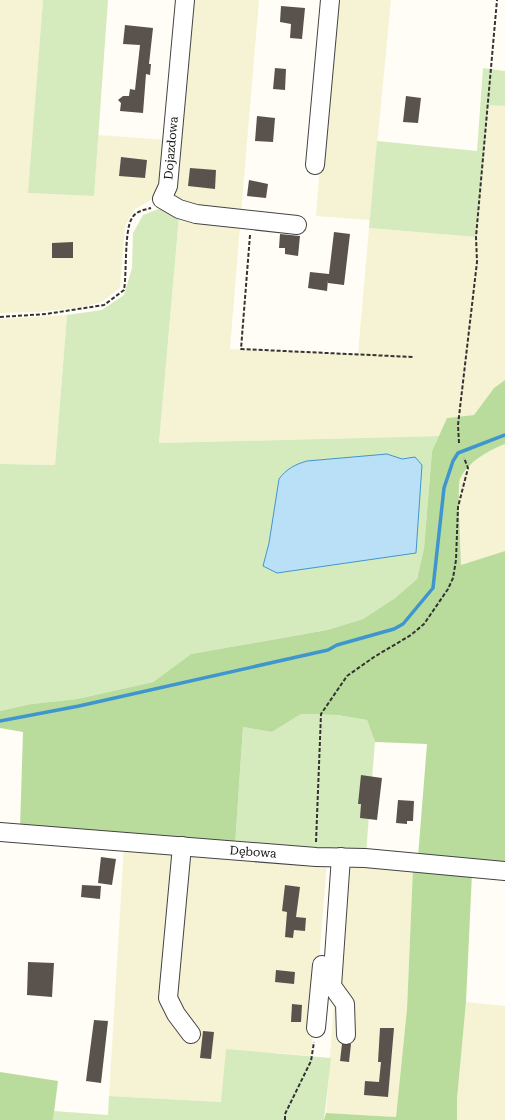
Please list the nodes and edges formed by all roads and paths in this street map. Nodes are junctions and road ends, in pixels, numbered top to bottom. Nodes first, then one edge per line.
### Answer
1 (185, 0) edge
2 (330, 0) edge
3 (497, 0) edge
4 (316, 164) dead end
5 (162, 199) junction
6 (252, 220) junction
7 (297, 225) dead end
8 (0, 317) edge
9 (413, 357) dead end
10 (459, 443) dead end
11 (464, 458) dead end
12 (0, 832) edge
13 (182, 846) junction
14 (330, 857) junction
15 (505, 872) edge
16 (316, 1028) joint
17 (191, 1034) dead end
18 (346, 1035) dead end
19 (285, 1120) edge

1 - 5 street, Dojazdowa
2 - 4 street
3 - 10 path
5 - 6 street
5 - 8 path
6 - 7 street
6 - 9 path
11 - 14 path
12 - 13 street, Dębowa
13 - 14 street, Dębowa
13 - 17 street
14 - 15 street, Dębowa
14 - 16 street
14 - 18 street
16 - 19 path

